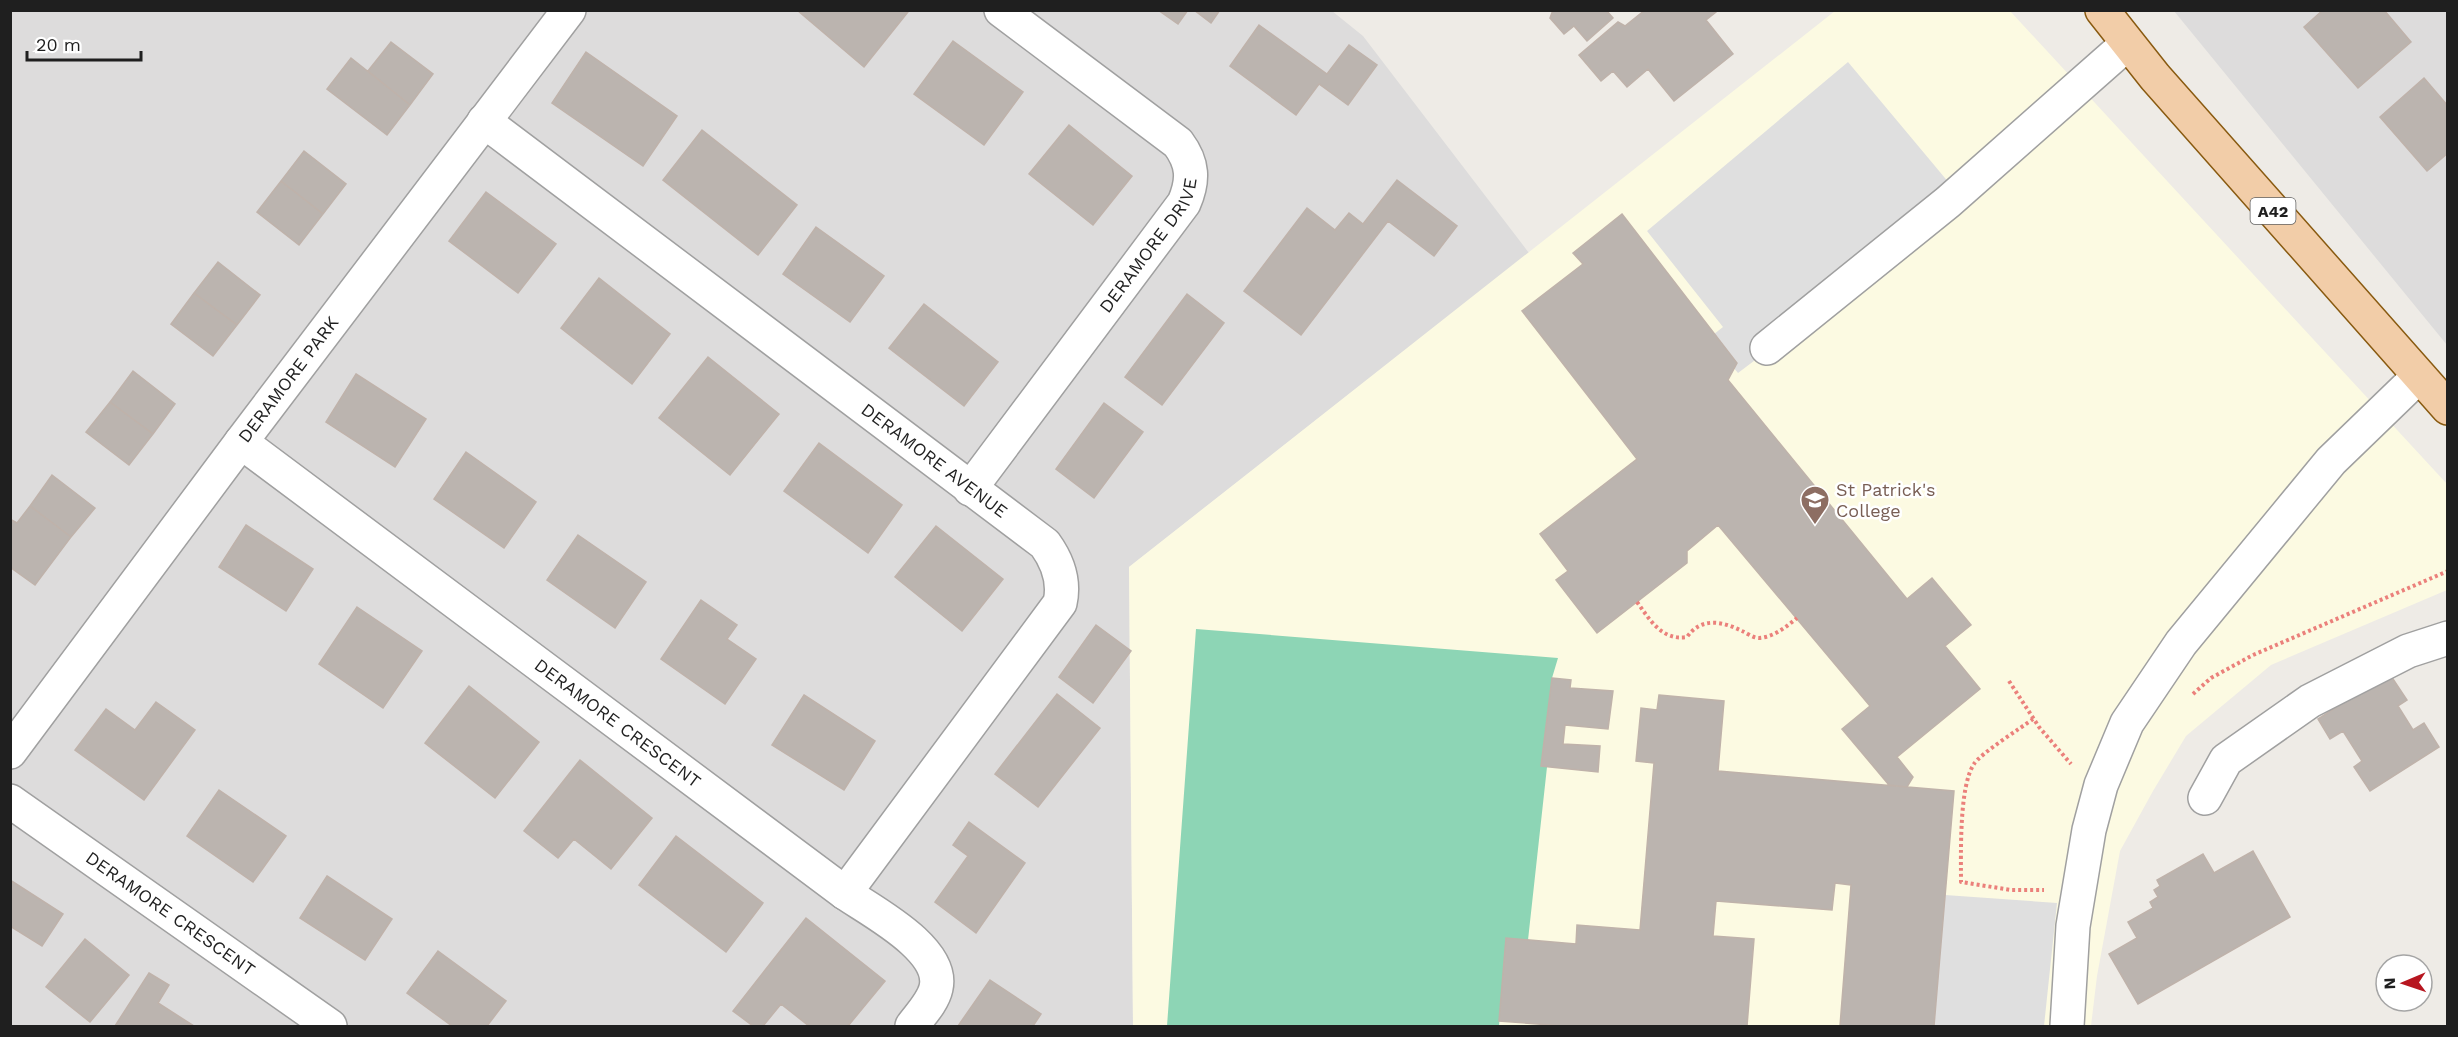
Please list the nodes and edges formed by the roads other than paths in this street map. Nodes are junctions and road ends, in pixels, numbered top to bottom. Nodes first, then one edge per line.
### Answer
1 (569, 10) edge
2 (1001, 10) edge
3 (2102, 10) edge
4 (2127, 44) junction
5 (484, 121) junction
6 (1767, 348) dead end
7 (2419, 376) junction
8 (2448, 408) edge
9 (241, 442) junction
10 (970, 489) junction
11 (2448, 638) edge
12 (10, 752) edge
13 (2205, 798) dead end
14 (10, 801) edge
15 (845, 893) junction
16 (330, 1026) edge
17 (912, 1026) edge
18 (2067, 1026) edge

1 - 5 street, DERAMORE PARK
2 - 10 street, DERAMORE DRIVE
3 - 4 main road, A42
4 - 6 street
4 - 7 main road, A42
5 - 9 street, DERAMORE PARK
5 - 10 street, DERAMORE AVENUE
7 - 8 main road, A42
7 - 18 street
9 - 12 street, DERAMORE PARK
9 - 15 street, DERAMORE CRESCENT
10 - 15 street, DERAMORE AVENUE
11 - 13 street
14 - 16 street, DERAMORE CRESCENT
15 - 17 street, DERAMORE CRESCENT

